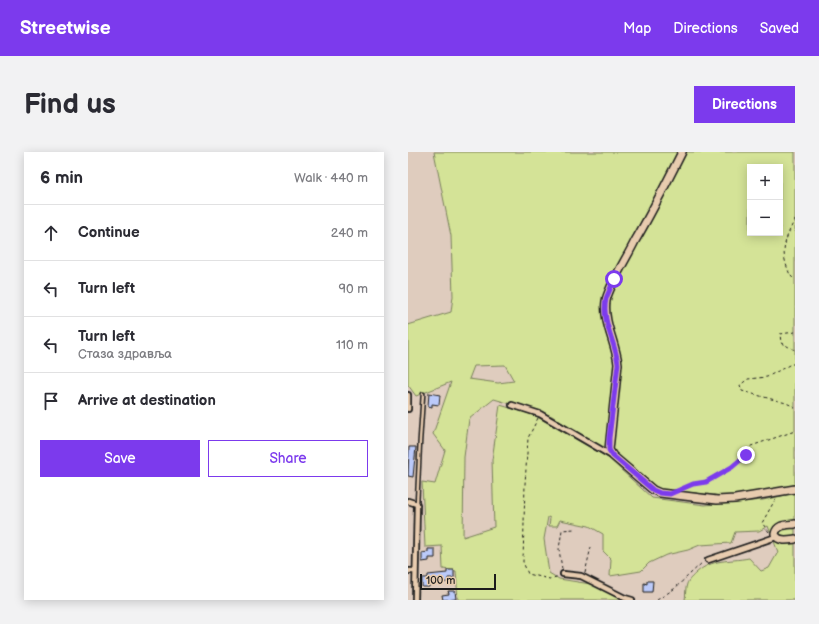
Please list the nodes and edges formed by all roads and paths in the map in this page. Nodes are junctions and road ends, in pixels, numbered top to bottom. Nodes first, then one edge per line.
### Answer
1 (682, 152) edge
2 (795, 219) edge
3 (795, 280) edge
4 (795, 332) edge
5 (795, 350) edge
6 (795, 364) edge
7 (423, 394) dead end
8 (408, 395) edge
9 (512, 405) dead end
10 (795, 407) edge
11 (408, 409) edge
12 (540, 414) junction
13 (795, 432) edge
14 (613, 456) junction
15 (795, 489) edge
16 (778, 491) junction
17 (670, 494) junction
18 (408, 501) edge
19 (417, 504) junction
20 (795, 524) edge
21 (574, 529) dead end
22 (774, 537) junction
23 (795, 539) edge
24 (591, 547) dead end
25 (708, 560) joint
26 (408, 571) edge
27 (415, 571) junction
28 (563, 574) junction
29 (584, 578) junction
30 (415, 600) edge
31 (632, 600) edge
32 (657, 600) edge

1 - 14 street
2 - 3 path
4 - 5 path
6 - 10 path
7 - 19 lane
8 - 11 street
9 - 12 street
12 - 14 street
12 - 28 path
13 - 17 path
14 - 17 street
15 - 16 street
16 - 17 street
16 - 22 path
18 - 19 street
19 - 27 street
20 - 22 street
21 - 28 path
22 - 23 street
22 - 25 street
24 - 29 path
25 - 32 path
26 - 27 street
27 - 30 street
28 - 29 street
29 - 31 street

